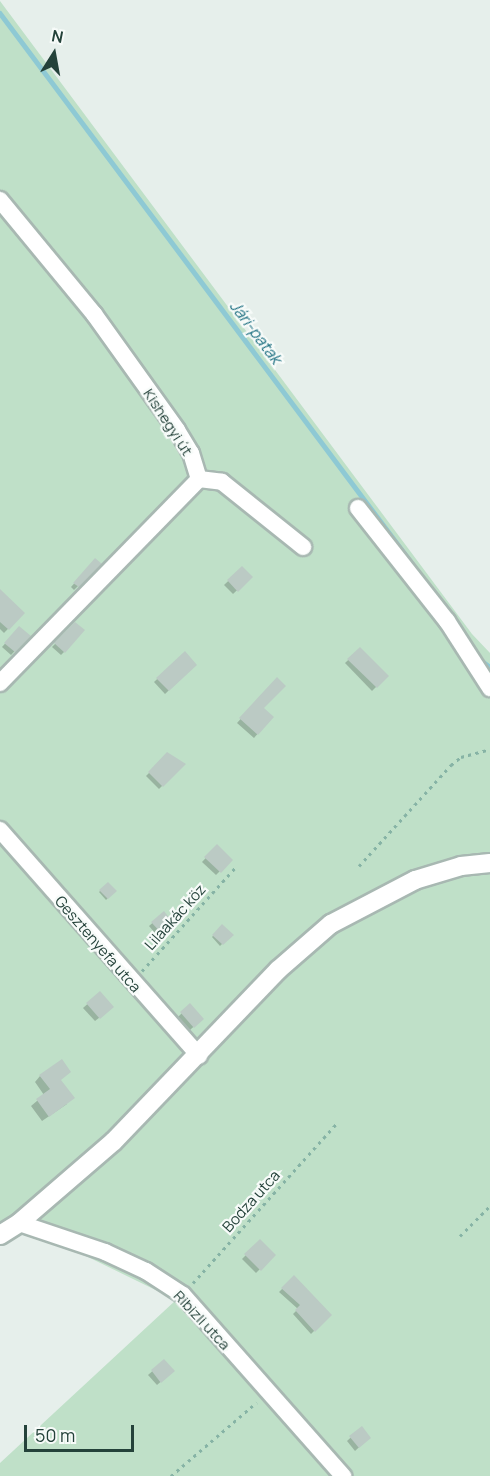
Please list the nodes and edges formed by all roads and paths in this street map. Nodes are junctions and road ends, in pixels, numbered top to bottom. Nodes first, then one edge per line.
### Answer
1 (0, 200) edge
2 (199, 479) junction
3 (358, 507) dead end
4 (303, 548) dead end
5 (0, 683) edge
6 (490, 688) edge
7 (490, 749) edge
8 (0, 830) edge
9 (490, 863) edge
10 (359, 866) dead end
11 (235, 868) dead end
12 (132, 982) junction
13 (199, 1056) junction
14 (336, 1124) dead end
15 (490, 1206) edge
16 (19, 1223) junction
17 (0, 1235) edge
18 (460, 1236) dead end
19 (183, 1295) junction
20 (268, 1394) junction
21 (171, 1476) edge
22 (343, 1476) edge

1 - 2 street, Kishegyi út
2 - 4 street
2 - 5 street
3 - 6 street
7 - 10 path
8 - 12 street, Gesztenyefa utca
9 - 13 main road
11 - 12 path, Lilaakác köz
12 - 13 street, Gesztenyefa utca
13 - 16 main road
14 - 19 path, Bodza utca
15 - 18 path
16 - 17 main road
16 - 19 street, Ribizli utca
19 - 20 street, Ribizli utca
20 - 21 path
20 - 22 street, Ribizli utca

